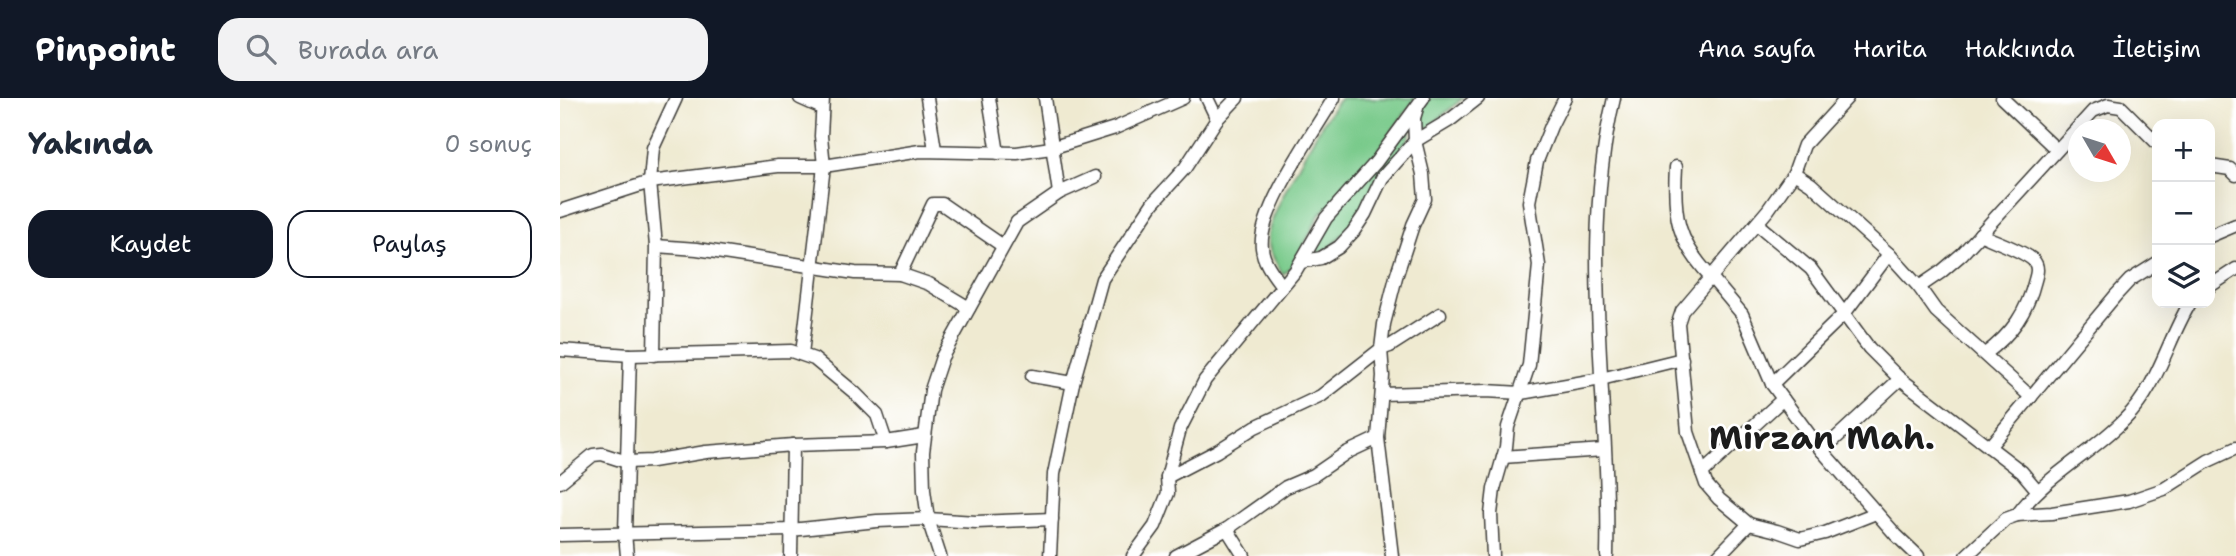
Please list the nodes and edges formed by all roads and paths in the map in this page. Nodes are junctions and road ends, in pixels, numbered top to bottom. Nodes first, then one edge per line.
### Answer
1 (676, 98) edge
2 (800, 98) edge
3 (927, 98) edge
4 (989, 98) edge
5 (1045, 98) edge
6 (1183, 98) edge
7 (1207, 98) edge
8 (1237, 98) edge
9 (1334, 98) edge
10 (1478, 98) edge
11 (1565, 98) edge
12 (1614, 98) edge
13 (1847, 98) edge
14 (2002, 98) edge
15 (2105, 101) edge
16 (822, 102) edge
17 (1420, 102) edge
18 (1217, 120) junction
19 (2152, 138) edge
20 (1415, 141) junction
21 (1051, 148) junction
22 (935, 150) junction
23 (2057, 150) junction
24 (998, 153) junction
25 (824, 166) junction
26 (1676, 167) dead end
27 (2215, 167) edge
28 (1794, 173) junction
29 (2236, 175) edge
30 (1095, 177) dead end
31 (650, 182) junction
32 (1059, 193) junction
33 (560, 211) edge
34 (1757, 225) junction
35 (2236, 225) edge
36 (1980, 234) junction
37 (2215, 234) edge
38 (1003, 246) junction
39 (656, 247) junction
40 (1889, 254) junction
41 (1301, 262) junction
42 (2152, 266) edge
43 (812, 267) junction
44 (2236, 270) edge
45 (900, 274) junction
46 (1711, 277) junction
47 (2215, 283) edge
48 (1282, 286) junction
49 (1919, 287) junction
50 (969, 308) junction
51 (2188, 308) edge
52 (1440, 314) dead end
53 (1844, 314) junction
54 (1381, 349) junction
55 (560, 350) edge
56 (802, 354) junction
57 (1985, 354) junction
58 (631, 355) junction
59 (654, 355) junction
60 (1682, 359) junction
61 (1032, 376) dead end
62 (1601, 379) junction
63 (1900, 379) junction
64 (1073, 383) junction
65 (1772, 384) junction
66 (1521, 393) junction
67 (1382, 394) junction
68 (2031, 397) junction
69 (1783, 400) junction
70 (924, 436) junction
71 (1378, 438) junction
72 (886, 442) junction
73 (793, 445) junction
74 (1989, 447) junction
75 (2236, 448) edge
76 (1604, 450) junction
77 (1822, 450) junction
78 (1503, 457) junction
79 (626, 462) junction
80 (1702, 472) junction
81 (1167, 477) junction
82 (560, 482) edge
83 (2038, 491) junction
84 (1876, 513) junction
85 (2017, 515) junction
86 (928, 519) junction
87 (1052, 519) junction
88 (1749, 524) junction
89 (1227, 529) junction
90 (791, 530) junction
91 (625, 533) junction
92 (560, 534) edge
93 (626, 556) edge
94 (791, 556) edge
95 (940, 556) edge
96 (1050, 556) edge
97 (1133, 556) edge
98 (1176, 556) edge
99 (1244, 556) edge
100 (1392, 556) edge
101 (1493, 556) edge
102 (1606, 556) edge
103 (1718, 556) edge
104 (1918, 556) edge
105 (1966, 556) edge

1 - 31 street
2 - 16 street
3 - 22 street
4 - 24 street
5 - 21 street
6 - 21 street
7 - 18 street
8 - 18 street
9 - 48 street
10 - 20 street
11 - 66 street
12 - 62 street
13 - 28 street
14 - 23 street
15 - 19 street
15 - 23 street
16 - 25 street
17 - 20 street
17 - 41 street
18 - 64 street
20 - 41 street
20 - 54 street
21 - 24 street
21 - 32 street
22 - 24 street
22 - 25 street
23 - 36 street
25 - 31 street
25 - 43 street
26 - 46 street
27 - 29 street
28 - 34 street
28 - 40 street
30 - 32 street
31 - 33 street
31 - 39 street
32 - 38 street
34 - 46 street
34 - 53 street
35 - 37 street
36 - 49 street
36 - 57 street
38 - 45 street
38 - 50 street
39 - 43 street
39 - 59 street
40 - 49 street
40 - 53 street
41 - 48 street
42 - 68 street
43 - 45 street
43 - 56 street
44 - 47 street
45 - 50 street
46 - 60 street
46 - 65 street
48 - 81 street
49 - 57 street
50 - 70 street
51 - 83 street
52 - 54 street
53 - 63 street
53 - 65 street
54 - 67 street
54 - 81 street
55 - 58 street
56 - 59 street
56 - 72 street
57 - 68 street
58 - 59 street
58 - 79 street
60 - 62 street
60 - 80 street
61 - 64 street
62 - 66 street
62 - 76 street
63 - 74 street
63 - 77 street
64 - 87 street
65 - 69 street
66 - 67 street
66 - 78 street
67 - 71 street
68 - 74 street
69 - 77 street
69 - 80 street
70 - 72 street
70 - 86 street
71 - 89 street
71 - 100 street
72 - 73 street
73 - 79 street
73 - 90 street
74 - 83 street
75 - 85 street
76 - 78 street
76 - 102 street
77 - 84 street
78 - 101 street
79 - 82 street
79 - 91 street
80 - 88 street
81 - 97 street
83 - 85 street
84 - 88 street
84 - 104 street
85 - 105 street
86 - 87 street
86 - 90 street
86 - 95 street
87 - 96 street
88 - 103 street
89 - 98 street
89 - 99 street
90 - 91 street
90 - 94 street
91 - 92 street
91 - 93 street

